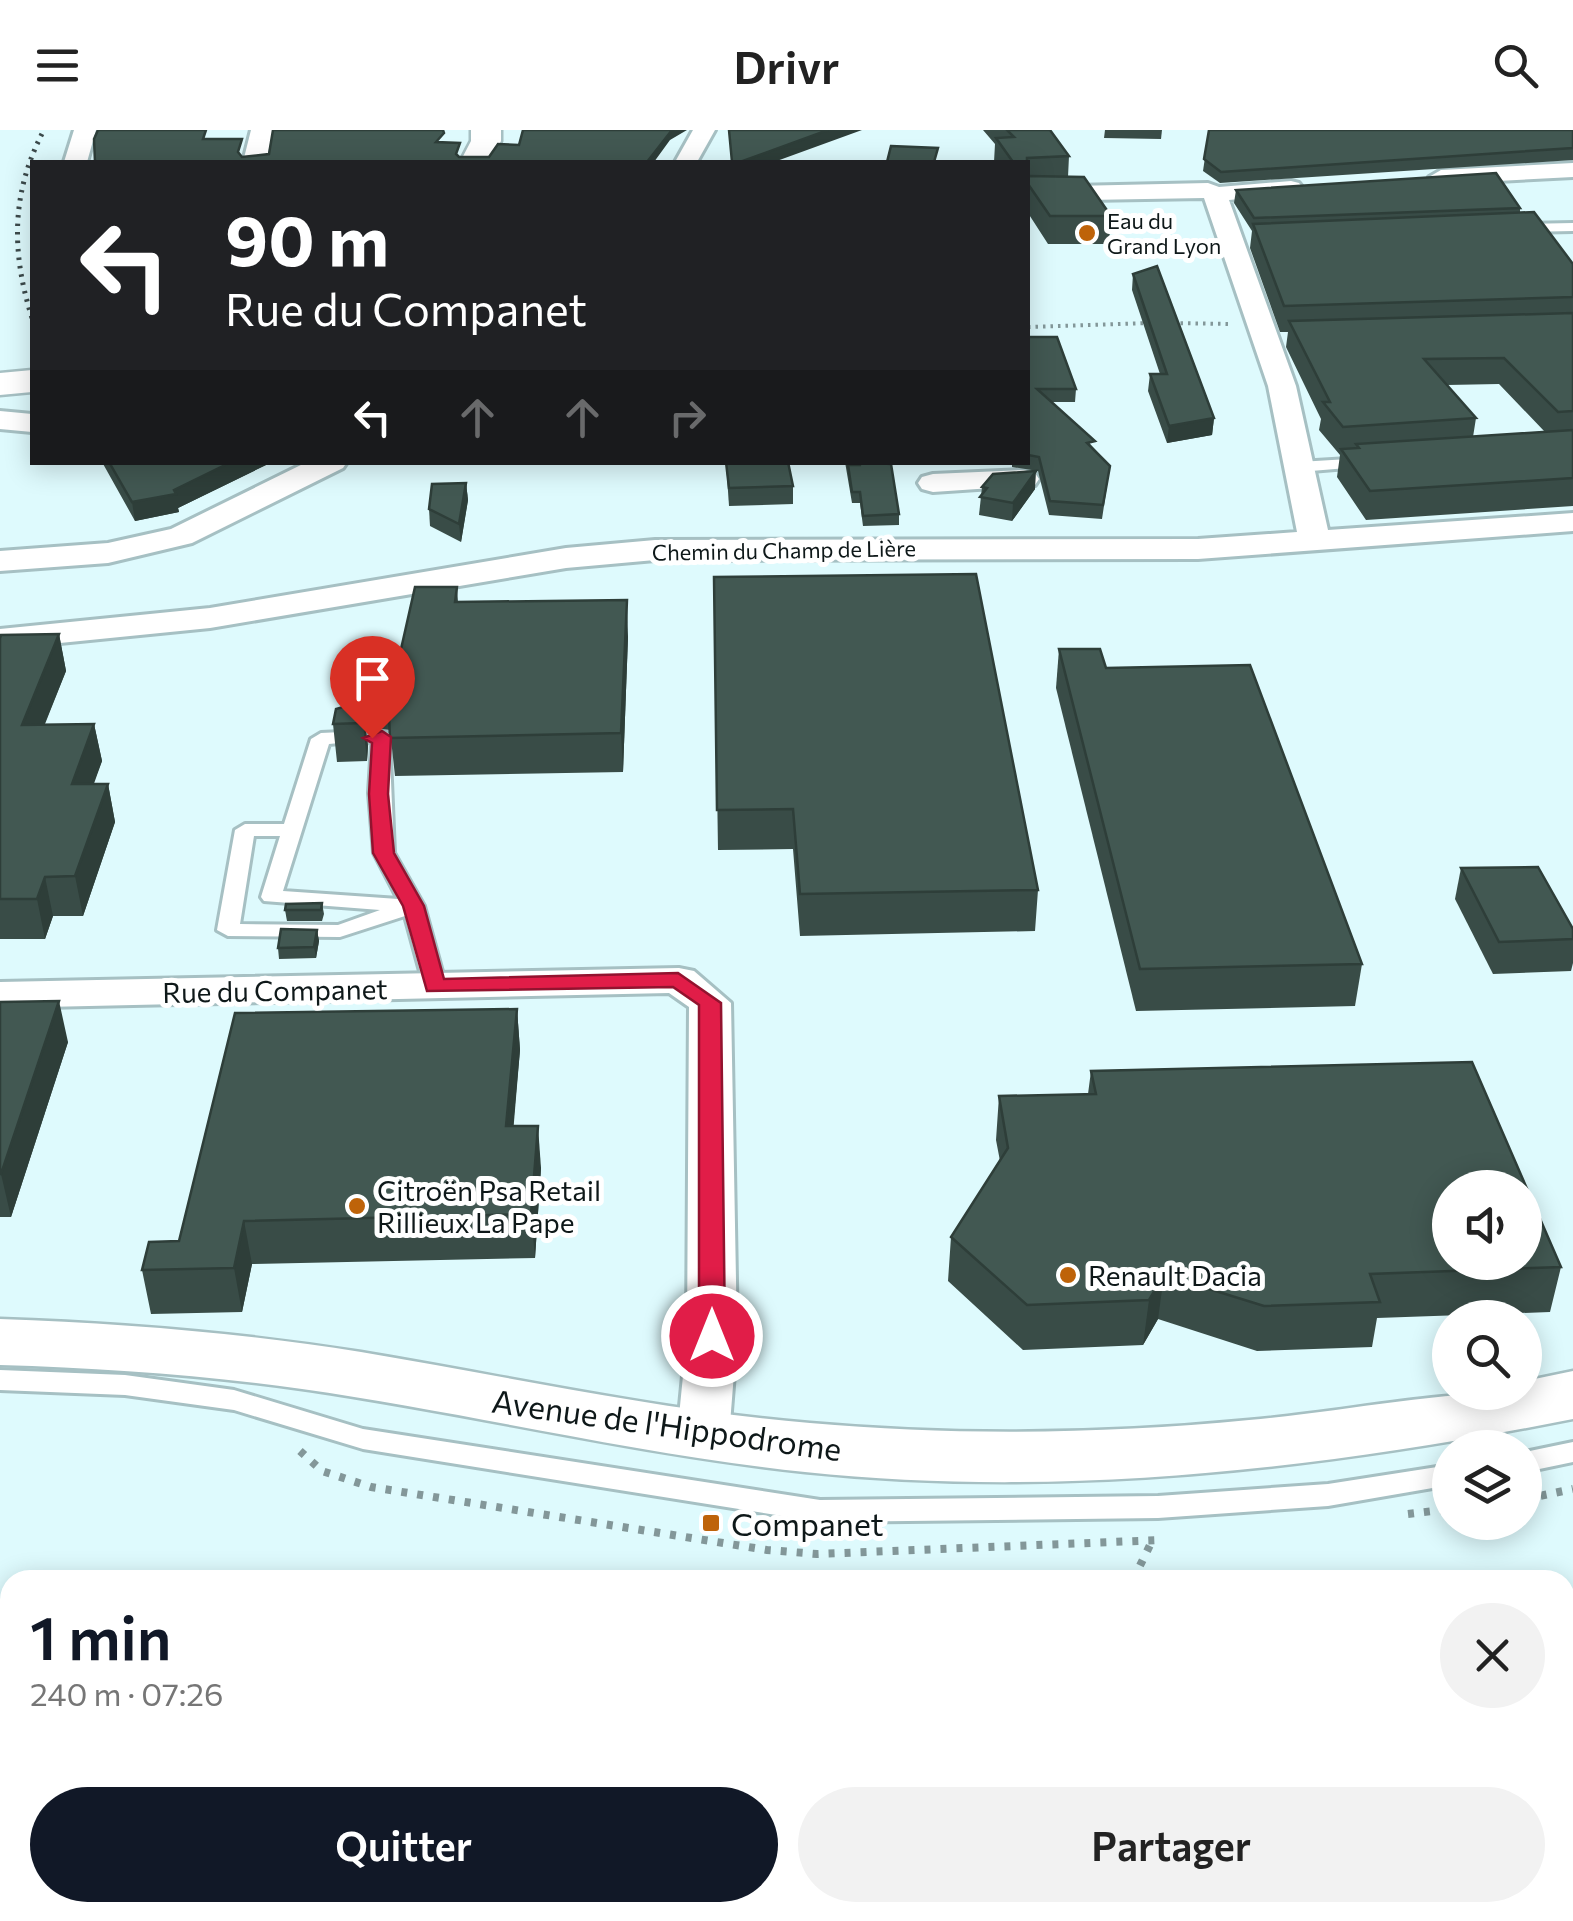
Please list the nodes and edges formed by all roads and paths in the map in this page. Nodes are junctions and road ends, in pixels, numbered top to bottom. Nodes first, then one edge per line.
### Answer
1 (85, 130) edge
2 (262, 130) edge
3 (466, 130) edge
4 (477, 130) edge
5 (486, 130) edge
6 (704, 130) edge
7 (77, 160) edge
8 (254, 160) edge
9 (455, 160) edge
10 (466, 160) edge
11 (475, 160) edge
12 (687, 160) edge
13 (1573, 170) edge
14 (1408, 179) edge
15 (1312, 186) edge
16 (1030, 194) edge
17 (1215, 194) junction
18 (1573, 228) edge
19 (1502, 229) edge
20 (1030, 327) edge
21 (1271, 335) junction
22 (30, 375) edge
23 (0, 378) edge
24 (0, 420) edge
25 (30, 423) edge
26 (1376, 462) edge
27 (326, 465) edge
28 (1299, 467) junction
29 (931, 473) edge
30 (1024, 480) edge
31 (1573, 522) edge
32 (1315, 542) junction
33 (944, 548) junction
34 (0, 561) edge
35 (0, 639) edge
36 (342, 738) edge
37 (372, 738) dead end
38 (292, 830) junction
39 (414, 906) junction
40 (435, 986) junction
41 (0, 995) edge
42 (0, 1342) edge
43 (0, 1380) edge
44 (1573, 1395) edge
45 (703, 1436) junction
46 (1573, 1452) edge
47 (1542, 1458) edge
48 (1432, 1478) edge
49 (1573, 1489) edge
50 (1542, 1495) edge

1 - 7 street
2 - 8 street
3 - 9 main road
4 - 10 lane
5 - 11 main road
6 - 12 street
13 - 14 street
15 - 17 street
16 - 17 street
17 - 21 street
18 - 19 lane
20 - 21 path
21 - 28 street
22 - 23 main road
24 - 25 street
26 - 28 lane
27 - 34 street
28 - 32 street
29 - 30 street
29 - 33 street
31 - 32 street, Chemin du Champ de Lière
32 - 33 street, Chemin du Champ de Lière
33 - 35 street, Chemin du Champ de Lière
36 - 38 lane
37 - 39 lane
38 - 39 lane
38 - 39 lane
39 - 40 lane
40 - 41 street, Rue du Companet
40 - 45 street, Rue du Companet
42 - 45 main road, Avenue de l'Hippodrome
43 - 48 lane
44 - 45 main road, Avenue de l'Hippodrome
46 - 47 lane
49 - 50 path

